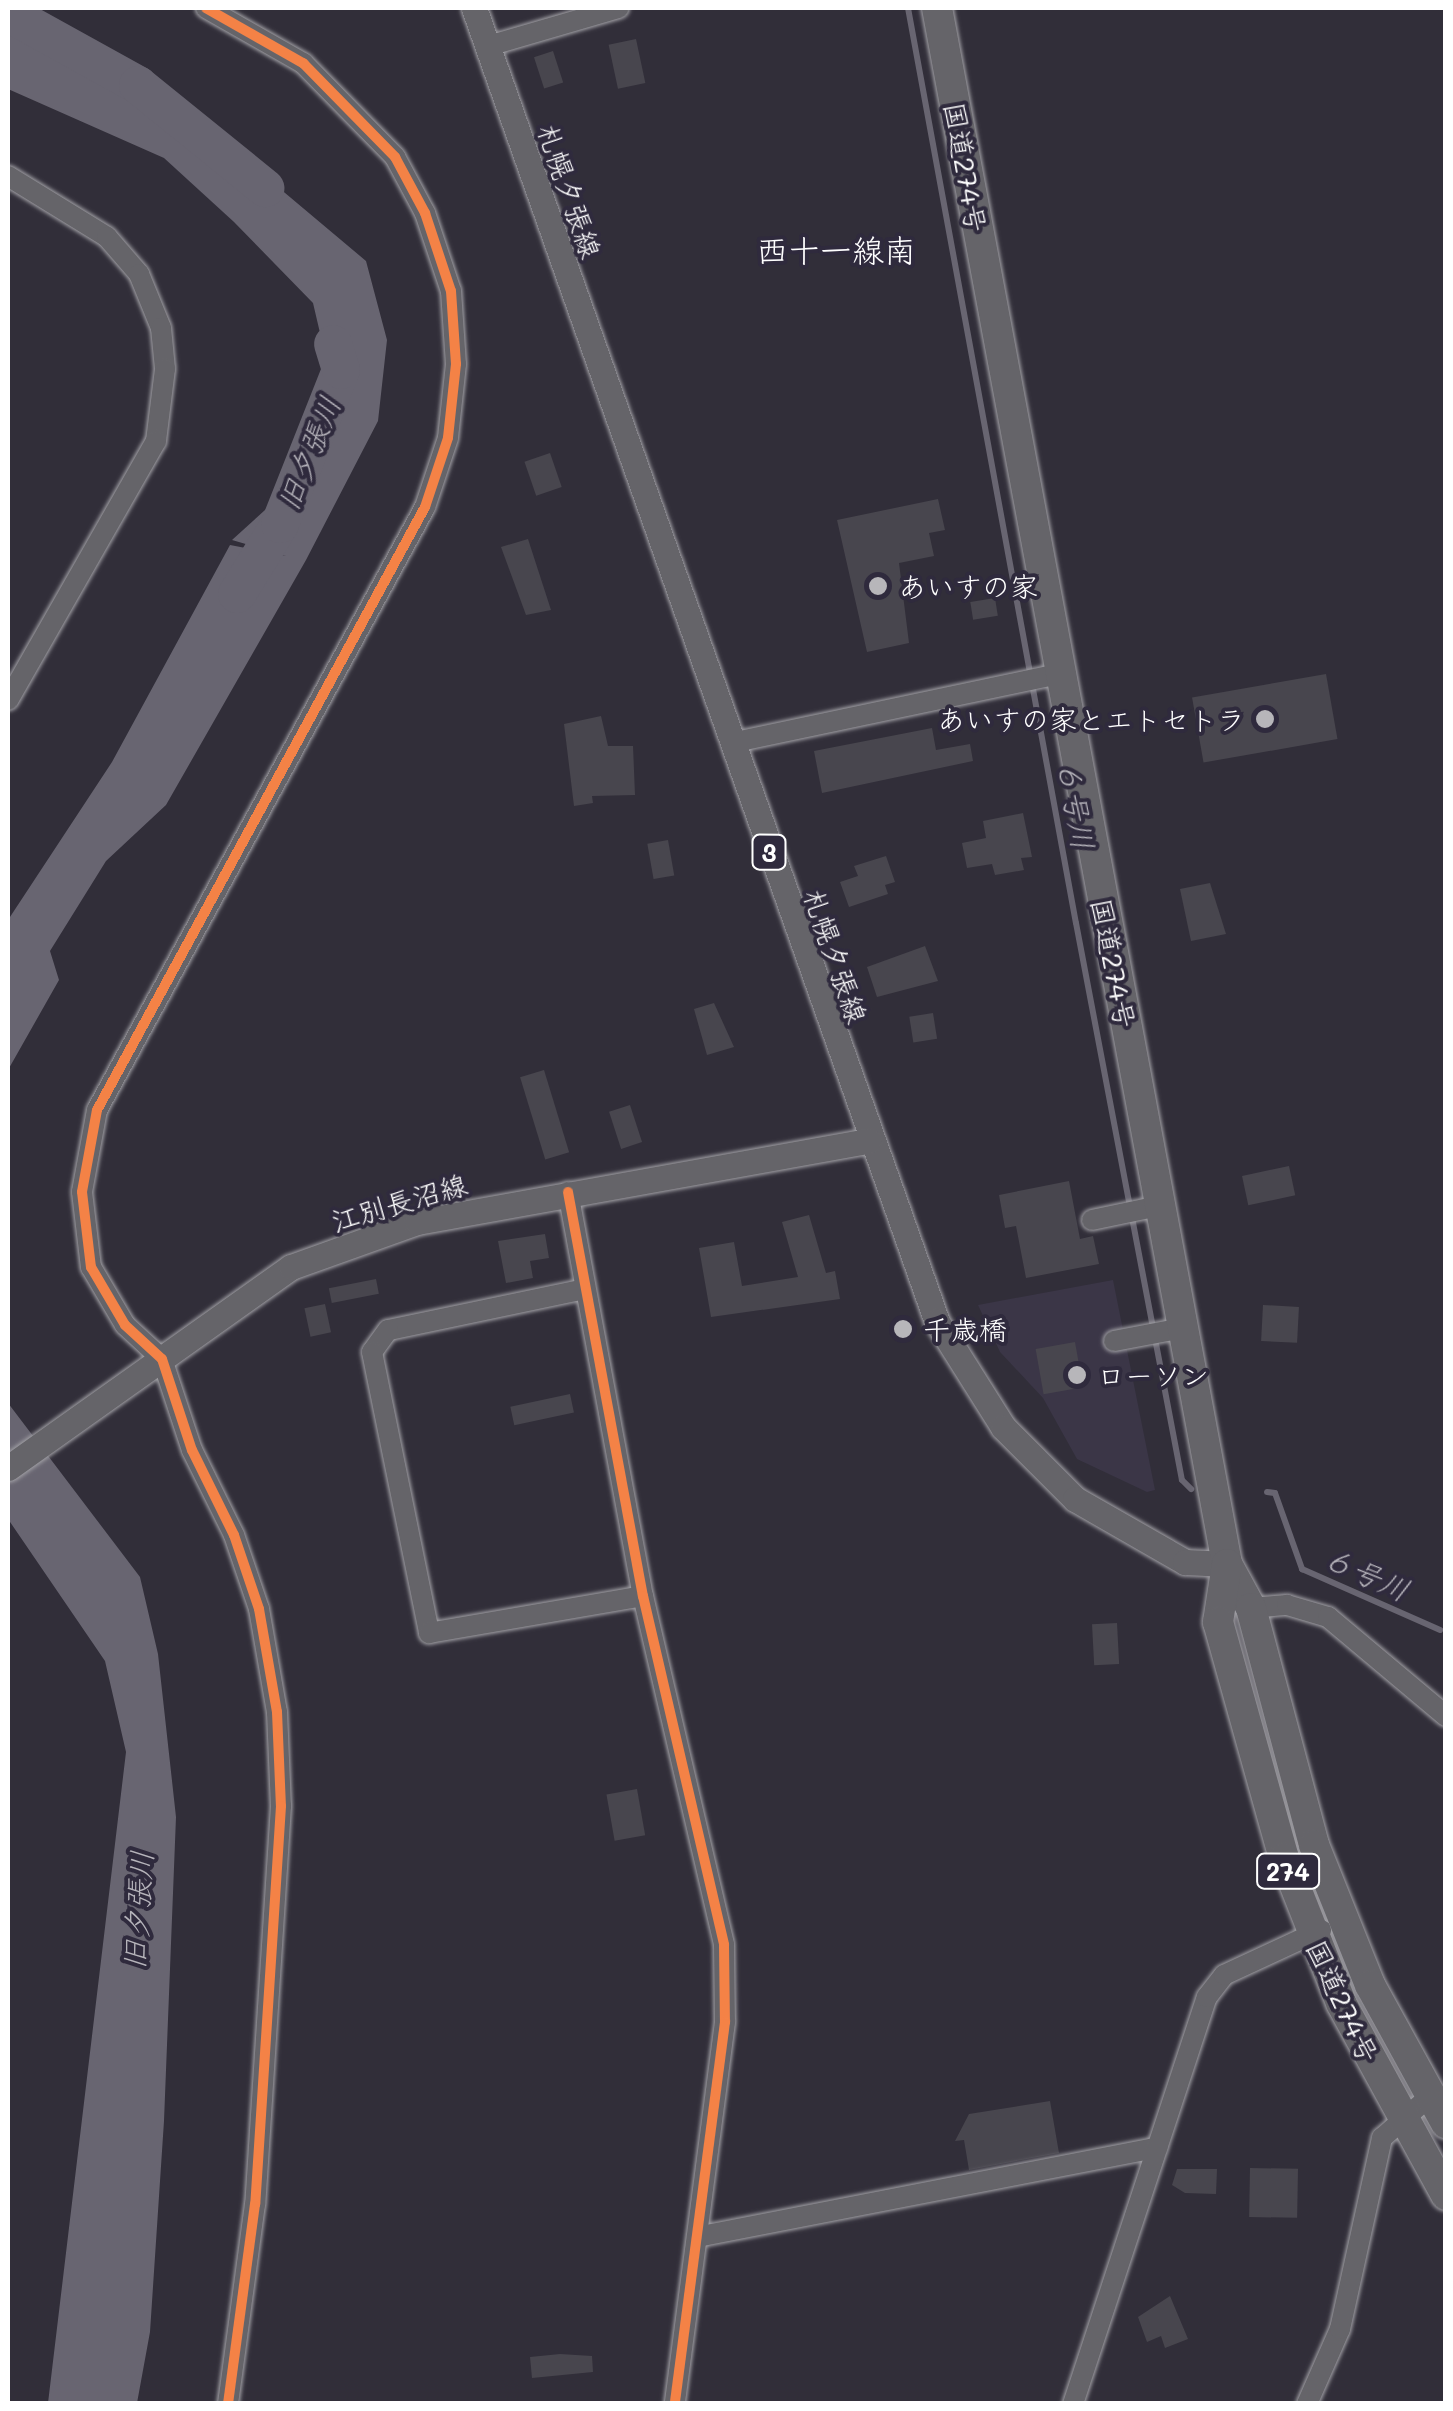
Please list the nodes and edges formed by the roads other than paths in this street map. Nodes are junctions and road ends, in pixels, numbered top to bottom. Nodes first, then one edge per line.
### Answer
1 (206, 8) edge
2 (474, 8) edge
3 (619, 8) edge
4 (937, 8) edge
5 (488, 46) junction
6 (8, 176) edge
7 (1053, 675) junction
8 (8, 700) edge
9 (731, 743) junction
10 (869, 1140) junction
11 (568, 1192) junction
12 (1153, 1207) junction
13 (1092, 1220) dead end
14 (586, 1289) junction
15 (1176, 1330) junction
16 (1114, 1341) dead end
17 (162, 1359) junction
18 (8, 1468) edge
19 (1227, 1564) junction
20 (643, 1596) junction
21 (1251, 1608) junction
22 (1446, 1716) edge
23 (1342, 1916) junction
24 (1312, 1936) junction
25 (1438, 2111) edge
26 (1399, 2118) junction
27 (1157, 2148) junction
28 (1446, 2194) edge
29 (697, 2237) junction
30 (228, 2404) edge
31 (675, 2404) edge
32 (1073, 2404) edge
33 (1307, 2404) edge

1 - 17 street
2 - 5 main road, 札幌夕張線 / 3
3 - 5 street
4 - 7 highway, 国道274号 / 274
5 - 9 main road, 札幌夕張線 / 3
6 - 8 street
7 - 9 street
7 - 12 highway, 国道274号 / 274
9 - 10 main road, 札幌夕張線 / 3
10 - 11 main road, 江別長沼線
10 - 19 main road, 札幌夕張線 / 3
11 - 14 street
11 - 17 main road, 江別長沼線
12 - 13 street
12 - 15 highway, 国道274号 / 274
14 - 20 street
14 - 20 street
15 - 16 street
15 - 19 highway, 国道274号 / 274
17 - 18 main road, 江別長沼線
17 - 30 street
19 - 21 highway, 国道274号 / 274
19 - 24 highway, 国道274号 / 274
20 - 29 street
21 - 22 street
21 - 23 highway, 国道274号 / 274
23 - 24 street
23 - 25 highway, 国道274号 / 274
24 - 26 highway, 国道274号 / 274
24 - 27 street
25 - 26 street
26 - 28 highway, 国道274号 / 274
26 - 33 street
27 - 29 street
27 - 32 street
29 - 31 street

